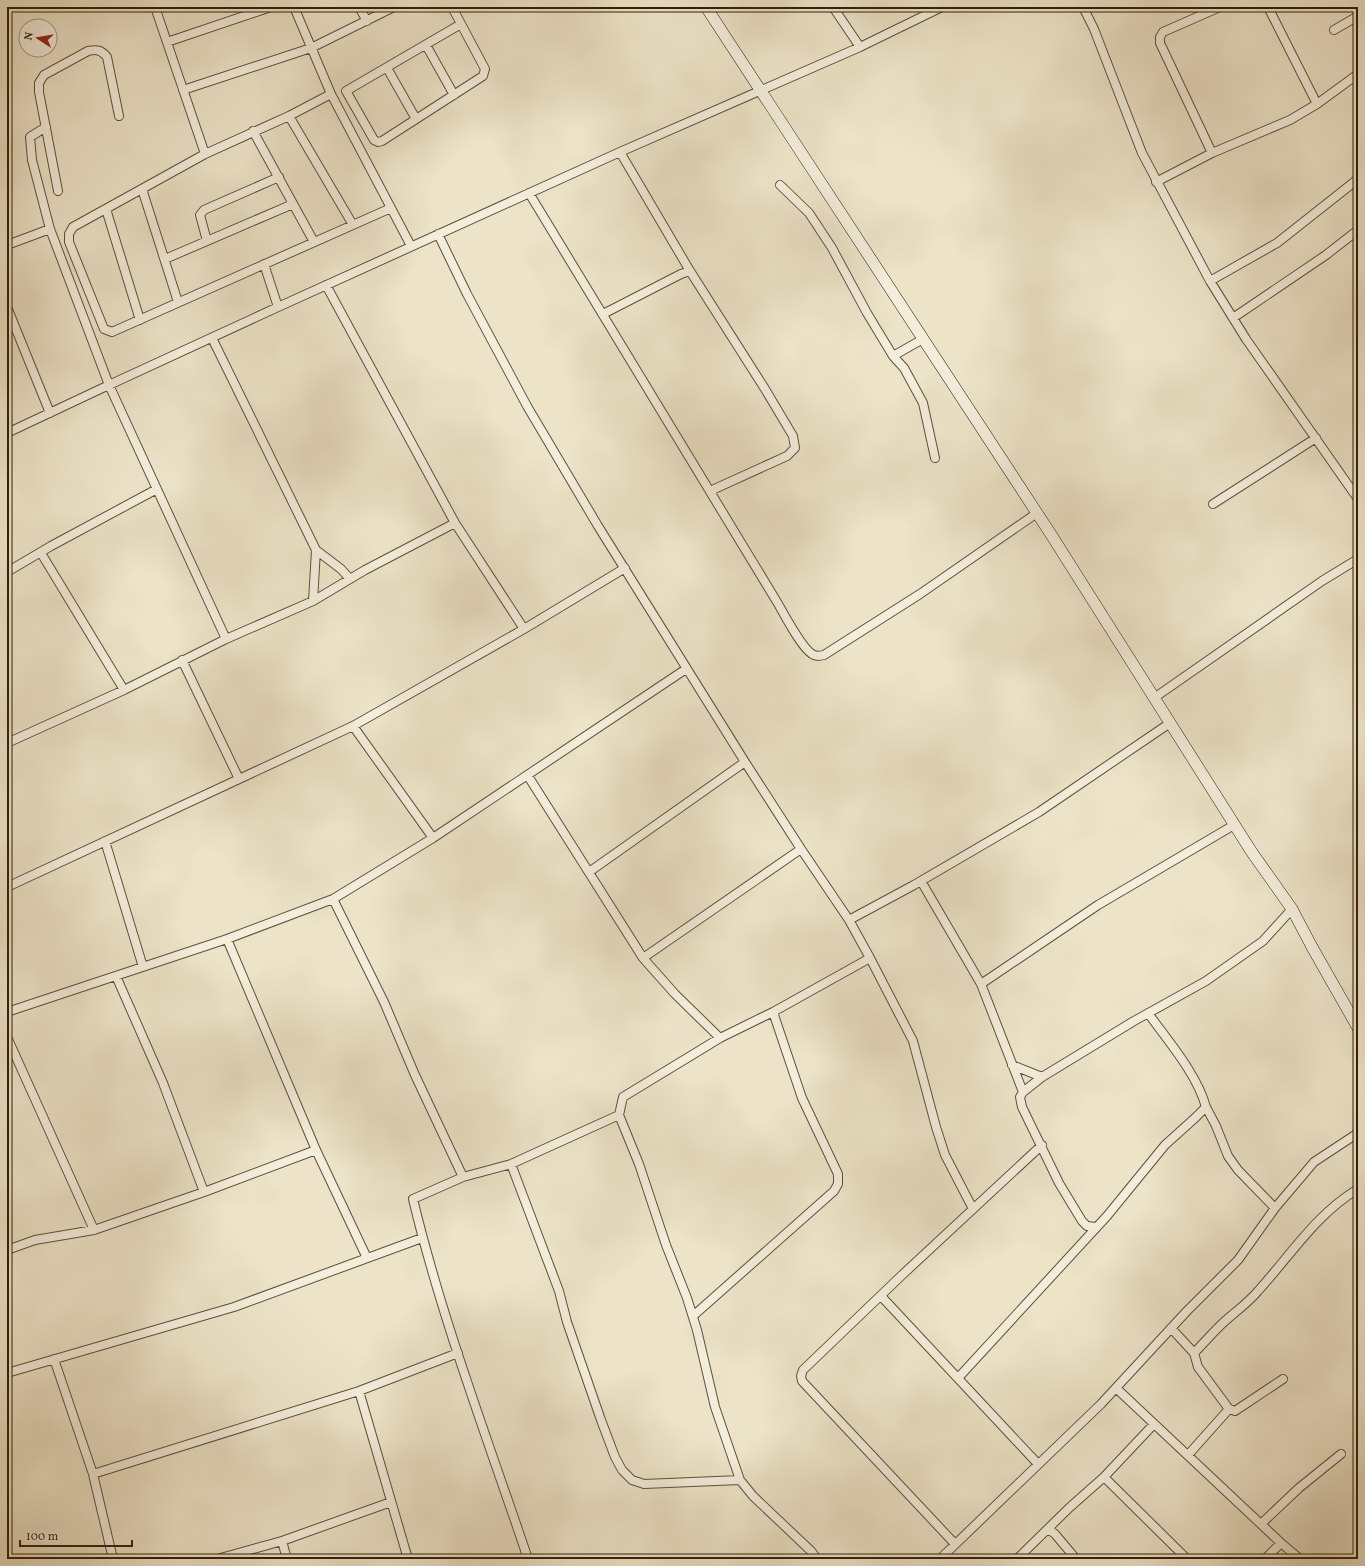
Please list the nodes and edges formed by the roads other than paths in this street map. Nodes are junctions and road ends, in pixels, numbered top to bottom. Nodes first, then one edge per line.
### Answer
1 (155, 7) edge
2 (271, 7) edge
3 (294, 7) edge
4 (359, 7) edge
5 (394, 7) edge
6 (452, 7) edge
7 (706, 7) edge
8 (833, 7) edge
9 (942, 7) edge
10 (1083, 7) edge
11 (1220, 7) edge
12 (1268, 7) edge
13 (1358, 16) edge
14 (367, 21) junction
15 (461, 24) junction
16 (1334, 30) dead end
17 (167, 42) junction
18 (426, 45) junction
19 (311, 48) junction
20 (860, 48) junction
21 (387, 68) junction
22 (1358, 74) edge
23 (183, 90) junction
24 (761, 90) junction
25 (331, 94) junction
26 (454, 95) junction
27 (1317, 104) junction
28 (119, 116) dead end
29 (288, 116) junction
30 (416, 119) junction
31 (46, 127) junction
32 (253, 131) junction
33 (620, 152) junction
34 (1212, 153) junction
35 (205, 154) junction
36 (279, 177) junction
37 (1358, 179) edge
38 (1156, 182) junction
39 (780, 185) dead end
40 (142, 189) junction
41 (58, 191) dead end
42 (529, 193) junction
43 (293, 204) junction
44 (391, 208) junction
45 (106, 209) junction
46 (353, 225) junction
47 (50, 229) junction
48 (1358, 230) edge
49 (438, 234) junction
50 (207, 241) junction
51 (314, 242) junction
52 (7, 245) edge
53 (411, 246) junction
54 (165, 259) junction
55 (264, 264) junction
56 (690, 271) junction
57 (1210, 281) junction
58 (326, 285) junction
59 (178, 302) junction
60 (7, 307) edge
61 (278, 307) junction
62 (603, 314) junction
63 (1232, 318) junction
64 (140, 320) junction
65 (212, 338) junction
66 (923, 339) junction
67 (893, 356) junction
68 (109, 385) junction
69 (50, 413) junction
70 (7, 433) edge
71 (1316, 438) junction
72 (935, 458) dead end
73 (157, 490) junction
74 (710, 491) junction
75 (1358, 499) edge
76 (1213, 504) dead end
77 (1037, 513) junction
78 (455, 523) junction
79 (316, 550) junction
80 (41, 553) junction
81 (1358, 559) edge
82 (625, 568) junction
83 (7, 572) edge
84 (350, 579) junction
85 (313, 601) junction
86 (524, 629) junction
87 (226, 639) junction
88 (182, 660) junction
89 (686, 669) junction
90 (124, 690) junction
91 (1154, 698) junction
92 (1170, 723) junction
93 (353, 726) junction
94 (8, 741) edge
95 (745, 762) junction
96 (528, 776) junction
97 (239, 779) junction
98 (1234, 825) junction
99 (433, 838) junction
100 (105, 841) junction
101 (801, 848) junction
102 (589, 872) junction
103 (921, 881) junction
104 (7, 887) edge
105 (334, 899) junction
106 (1292, 910) junction
107 (850, 920) junction
108 (227, 939) junction
109 (643, 958) junction
110 (870, 958) junction
111 (143, 967) junction
112 (116, 976) junction
113 (981, 984) junction
114 (7, 1012) edge
115 (773, 1012) junction
116 (1148, 1013) junction
117 (1358, 1028) edge
118 (7, 1037) edge
119 (720, 1038) junction
120 (1012, 1065) junction
121 (1042, 1078) junction
122 (1022, 1092) junction
123 (1206, 1107) junction
124 (619, 1115) junction
125 (1358, 1133) edge
126 (1042, 1145) junction
127 (316, 1150) junction
128 (511, 1164) junction
129 (463, 1178) junction
130 (1358, 1189) edge
131 (204, 1192) junction
132 (1275, 1208) junction
133 (973, 1209) junction
134 (1096, 1227) junction
135 (94, 1230) junction
136 (422, 1238) junction
137 (7, 1250) edge
138 (367, 1258) junction
139 (881, 1296) junction
140 (693, 1316) junction
141 (1171, 1328) junction
142 (458, 1353) junction
143 (1194, 1353) junction
144 (54, 1359) junction
145 (7, 1373) edge
146 (958, 1378) junction
147 (1283, 1379) dead end
148 (1116, 1388) junction
149 (359, 1391) junction
150 (1229, 1409) junction
151 (1154, 1424) junction
152 (1341, 1454) dead end
153 (1188, 1455) junction
154 (1038, 1464) junction
155 (93, 1474) junction
156 (1104, 1477) junction
157 (740, 1480) junction
158 (391, 1502) junction
159 (1261, 1524) junction
160 (1048, 1529) junction
161 (282, 1541) junction
162 (1281, 1543) junction
163 (955, 1544) junction
164 (113, 1559) edge
165 (217, 1559) edge
166 (287, 1559) edge
167 (408, 1559) edge
168 (528, 1559) edge
169 (817, 1559) edge
170 (940, 1559) edge
171 (1017, 1559) edge
172 (1076, 1559) edge
173 (1187, 1559) edge
174 (1265, 1559) edge
175 (1300, 1559) edge

1 - 17 street
2 - 17 street
3 - 19 street
4 - 14 street
5 - 14 street
6 - 15 street
7 - 24 street
8 - 20 street
9 - 20 street
10 - 38 street
11 - 34 street
12 - 27 street
13 - 16 street
14 - 19 street
15 - 18 street
15 - 26 street
17 - 23 street
18 - 21 street
18 - 26 street
19 - 23 street
19 - 25 street
20 - 24 street
21 - 30 street
21 - 30 street
22 - 27 street
23 - 35 street
24 - 33 street
24 - 66 street
25 - 29 street
25 - 44 street
26 - 30 street
27 - 34 street
28 - 31 street
29 - 32 street
29 - 46 street
31 - 41 street
31 - 47 street
32 - 35 street
32 - 36 street
33 - 42 street
33 - 56 street
34 - 38 street
35 - 40 street
36 - 43 street
36 - 50 street
37 - 57 street
38 - 57 street
39 - 67 street
40 - 45 street
40 - 54 street
42 - 49 street
42 - 62 street
43 - 50 street
43 - 51 street
44 - 46 street
44 - 53 street
45 - 64 street
45 - 64 street
46 - 51 street
47 - 52 street
47 - 68 street
48 - 63 street
49 - 53 street
49 - 82 street
50 - 54 street
51 - 55 street
53 - 58 street
54 - 59 street
55 - 59 street
55 - 61 street
56 - 62 street
56 - 74 street
57 - 63 street
58 - 61 street
58 - 78 street
59 - 64 street
60 - 69 street
61 - 65 street
62 - 74 street
63 - 71 street
65 - 68 street
65 - 79 street
66 - 67 street
66 - 77 street
67 - 72 street
68 - 69 street
68 - 73 street
69 - 70 street
71 - 75 street
71 - 76 street
73 - 80 street
73 - 87 street
74 - 77 street
77 - 91 street
78 - 84 street
78 - 86 street
79 - 84 street
79 - 85 street
80 - 83 street
80 - 90 street
81 - 91 street
82 - 86 street
82 - 89 street
84 - 85 street
85 - 87 street
86 - 93 street
87 - 88 street
88 - 90 street
88 - 97 street
89 - 95 street
89 - 96 street
90 - 94 street
91 - 92 street
92 - 98 street
92 - 103 street
93 - 97 street
93 - 99 street
95 - 101 street
95 - 102 street
96 - 99 street
96 - 102 street
97 - 100 street
98 - 106 street
98 - 113 street
99 - 105 street
100 - 104 street
100 - 111 street
101 - 107 street
101 - 109 street
102 - 109 street
103 - 107 street
103 - 113 street
105 - 108 street
105 - 129 street
106 - 116 street
106 - 117 street
107 - 110 street
108 - 111 street
108 - 127 street
109 - 119 street
110 - 115 street
110 - 133 street
111 - 112 street
112 - 114 street
112 - 131 street
113 - 120 street
115 - 119 street
115 - 140 street
116 - 121 street
116 - 123 street
118 - 135 street
119 - 124 street
120 - 121 street
120 - 122 street
121 - 122 street
122 - 126 street
123 - 132 street
123 - 134 street
124 - 128 street
124 - 140 street
125 - 132 street
126 - 133 street
126 - 134 street
127 - 131 street
127 - 138 street
128 - 129 street
128 - 157 street
129 - 136 street
130 - 143 street
131 - 135 street
132 - 141 street
133 - 139 street
134 - 146 street
135 - 137 street
136 - 138 street
136 - 142 street
138 - 144 street
139 - 146 street
139 - 163 street
140 - 157 street
141 - 143 street
141 - 148 street
142 - 149 street
142 - 168 street
143 - 150 street
144 - 145 street
144 - 155 street
146 - 154 street
147 - 150 street
148 - 151 street
148 - 154 street
149 - 155 street
149 - 158 street
150 - 153 street
151 - 153 street
151 - 156 street
152 - 159 street
153 - 159 street
154 - 163 street
155 - 164 street
156 - 160 street
156 - 173 street
157 - 169 street
158 - 161 street
158 - 167 street
159 - 162 street
160 - 171 street
160 - 172 street
161 - 165 street
161 - 166 street
162 - 174 street
162 - 175 street
163 - 170 street

